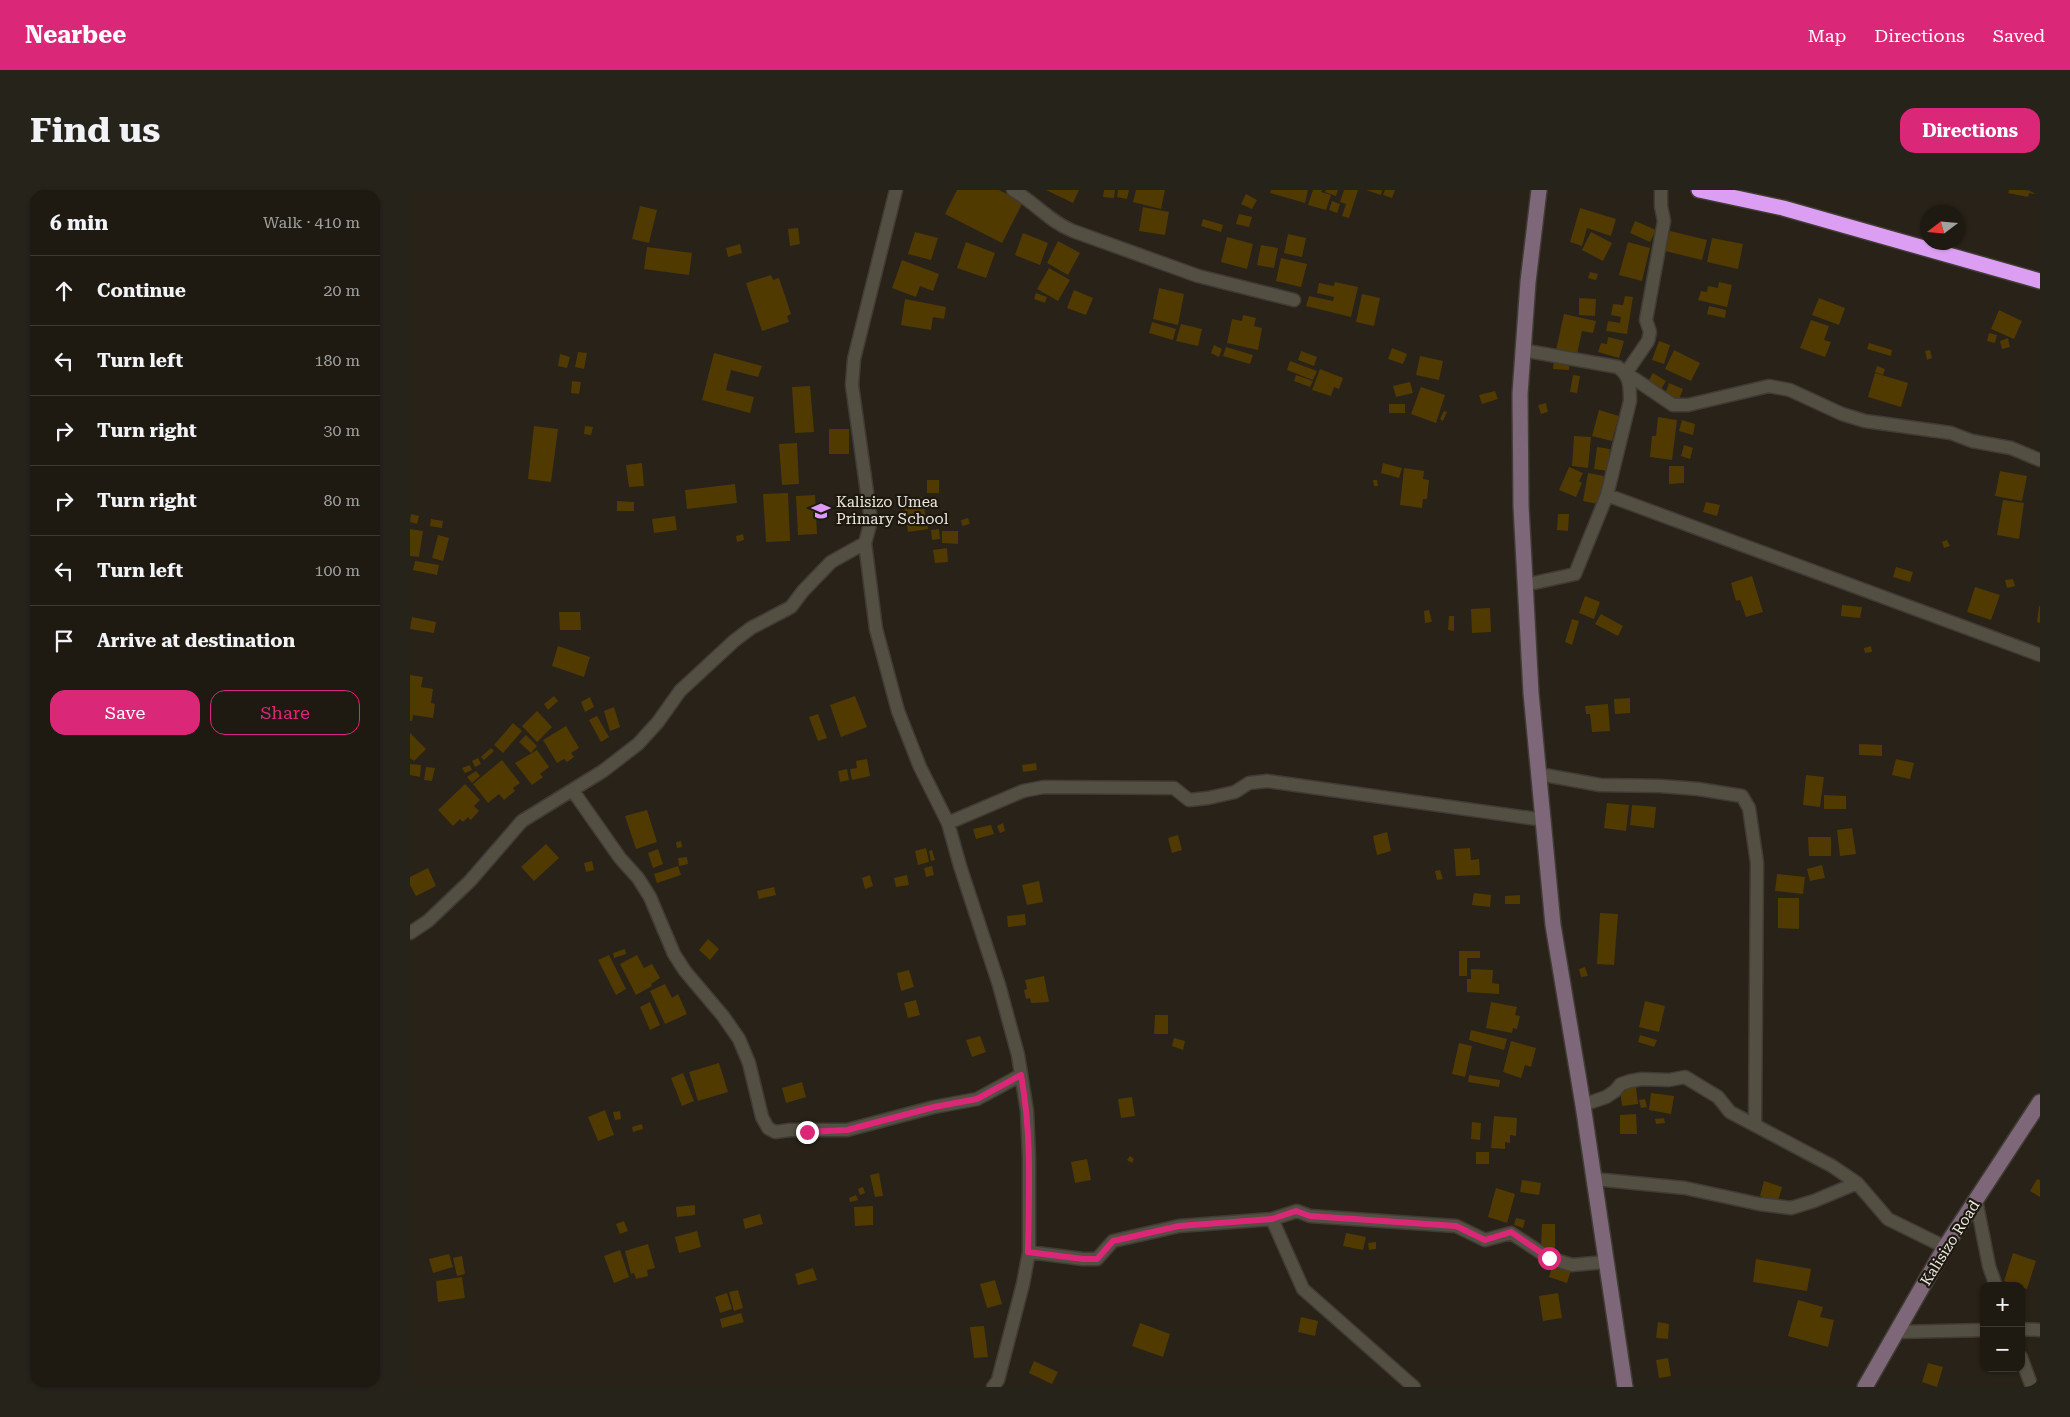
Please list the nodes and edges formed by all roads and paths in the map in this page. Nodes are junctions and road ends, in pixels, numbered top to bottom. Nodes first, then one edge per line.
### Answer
1 (896, 190) edge
2 (1013, 190) edge
3 (1539, 190) edge
4 (1661, 190) edge
5 (1699, 190) edge
6 (2040, 281) edge
7 (1294, 300) dead end
8 (1522, 350) junction
9 (1626, 373) junction
10 (2040, 460) edge
11 (1607, 494) junction
12 (865, 543) junction
13 (1525, 585) junction
14 (2040, 655) edge
15 (1539, 774) junction
16 (573, 791) junction
17 (1544, 820) junction
18 (948, 823) junction
19 (410, 933) edge
20 (1021, 1075) junction
21 (2040, 1102) edge
22 (1583, 1105) junction
23 (1754, 1124) junction
24 (1594, 1179) junction
25 (1857, 1183) junction
26 (1976, 1200) junction
27 (1272, 1219) junction
28 (1945, 1247) junction
29 (1028, 1252) junction
30 (1606, 1262) junction
31 (1995, 1282) edge
32 (2025, 1329) edge
33 (1980, 1330) edge
34 (2040, 1330) edge
35 (1897, 1332) junction
36 (2025, 1368) edge
37 (993, 1387) edge
38 (1414, 1387) edge
39 (1625, 1387) edge
40 (1865, 1387) edge
41 (2032, 1387) edge

1 - 12 street
2 - 7 street
3 - 8 street
4 - 9 street
5 - 6 highway
8 - 9 street
8 - 13 street
9 - 10 street
9 - 11 street
11 - 13 street
11 - 14 street
12 - 16 street
12 - 18 street
13 - 15 street
15 - 17 street
15 - 23 street
16 - 19 street
16 - 20 street
17 - 18 street
17 - 22 street
18 - 20 street
20 - 29 street
21 - 26 street, Kalisizo Road
22 - 23 street
22 - 24 street
23 - 25 street
24 - 25 street
24 - 30 street
25 - 28 street
26 - 28 street, Kalisizo Road
26 - 31 street
27 - 29 street
27 - 30 street
27 - 38 street
28 - 35 street, Kalisizo Road
29 - 37 street
30 - 39 street
32 - 34 street
33 - 35 street
35 - 40 street, Kalisizo Road
36 - 41 street

